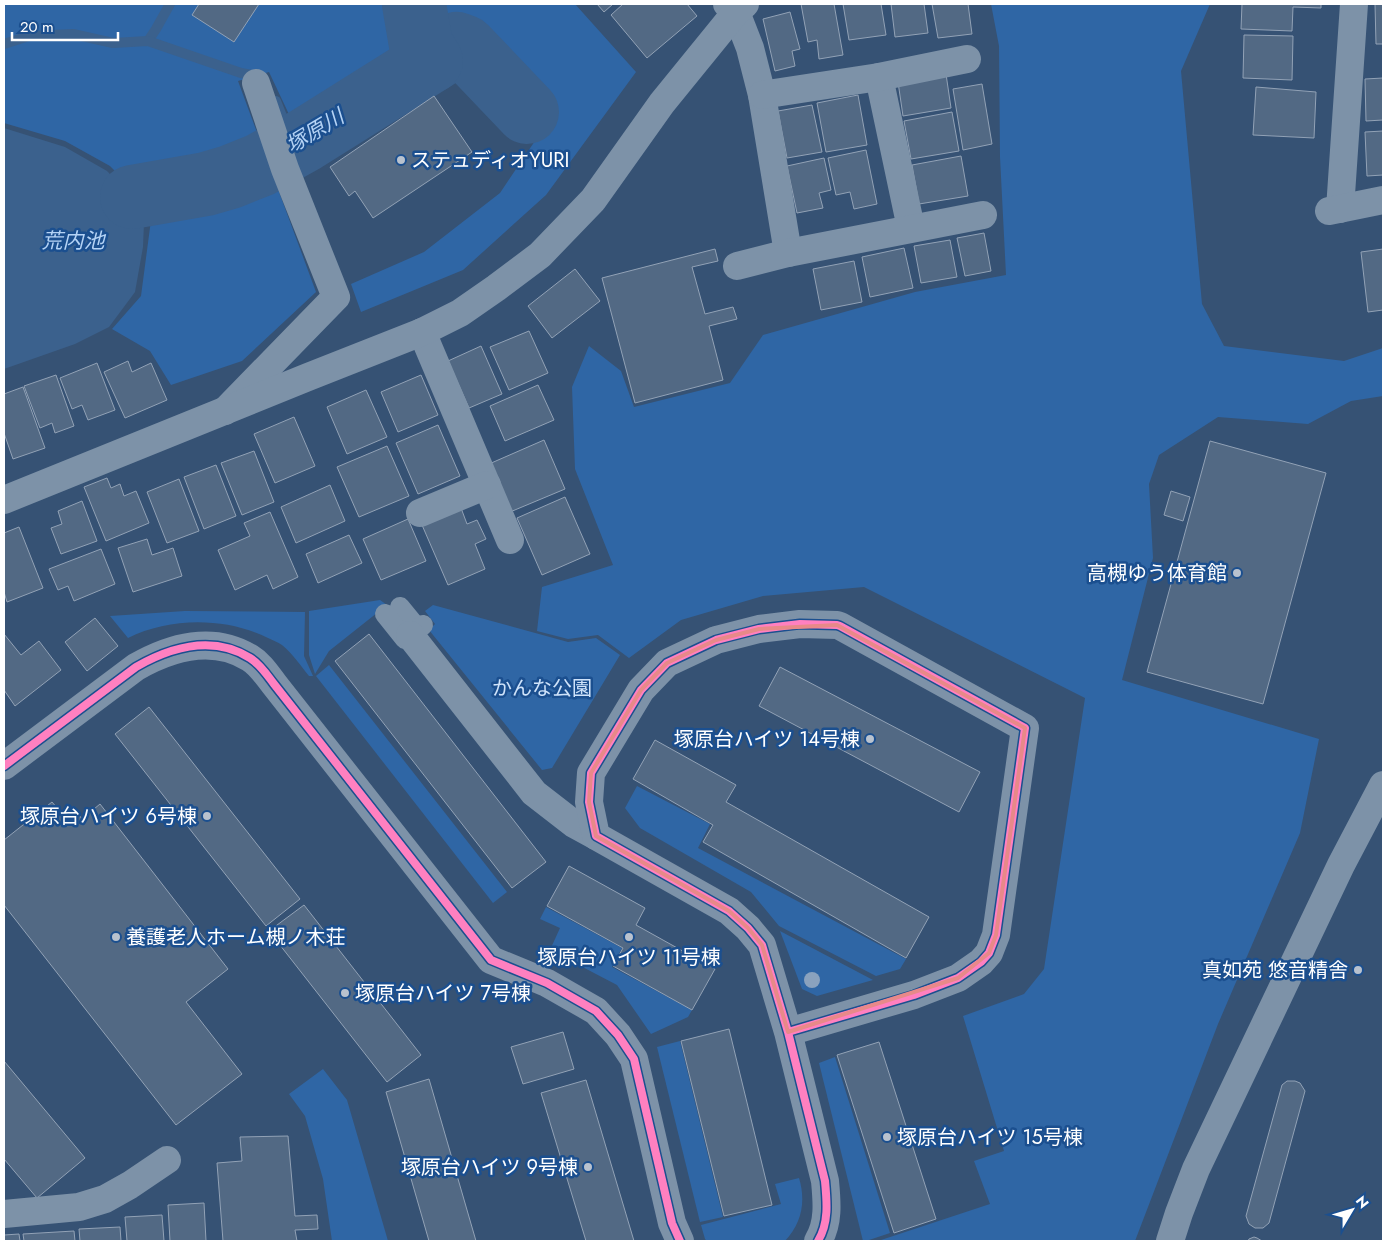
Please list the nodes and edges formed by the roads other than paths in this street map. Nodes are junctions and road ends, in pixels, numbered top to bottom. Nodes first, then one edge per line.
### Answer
1 (1354, 4) edge
2 (736, 7) edge
3 (967, 59) dead end
4 (879, 76) junction
5 (256, 83) dead end
6 (762, 95) junction
7 (1383, 200) edge
8 (983, 215) dead end
9 (911, 228) junction
10 (788, 253) junction
11 (737, 266) dead end
12 (422, 332) junction
13 (225, 411) junction
14 (487, 485) junction
15 (4, 500) edge
16 (420, 513) dead end
17 (510, 540) dead end
18 (393, 610) dead end
19 (417, 630) joint
20 (4, 766) edge
21 (1383, 785) edge
22 (596, 836) junction
23 (788, 1032) junction
24 (167, 1160) dead end
25 (4, 1214) edge
26 (680, 1241) edge
27 (818, 1241) edge
28 (1170, 1241) edge

1 - 7 street
2 - 6 street
2 - 12 street
3 - 4 street
4 - 6 street
4 - 9 street
5 - 13 street
6 - 10 street
8 - 9 street
9 - 10 street
10 - 11 street
12 - 13 street
12 - 14 street
13 - 15 street
14 - 16 street
14 - 17 street
18 - 19 lane
19 - 22 street
20 - 26 street
21 - 28 street
22 - 23 street
22 - 23 street
23 - 27 street
24 - 25 street

